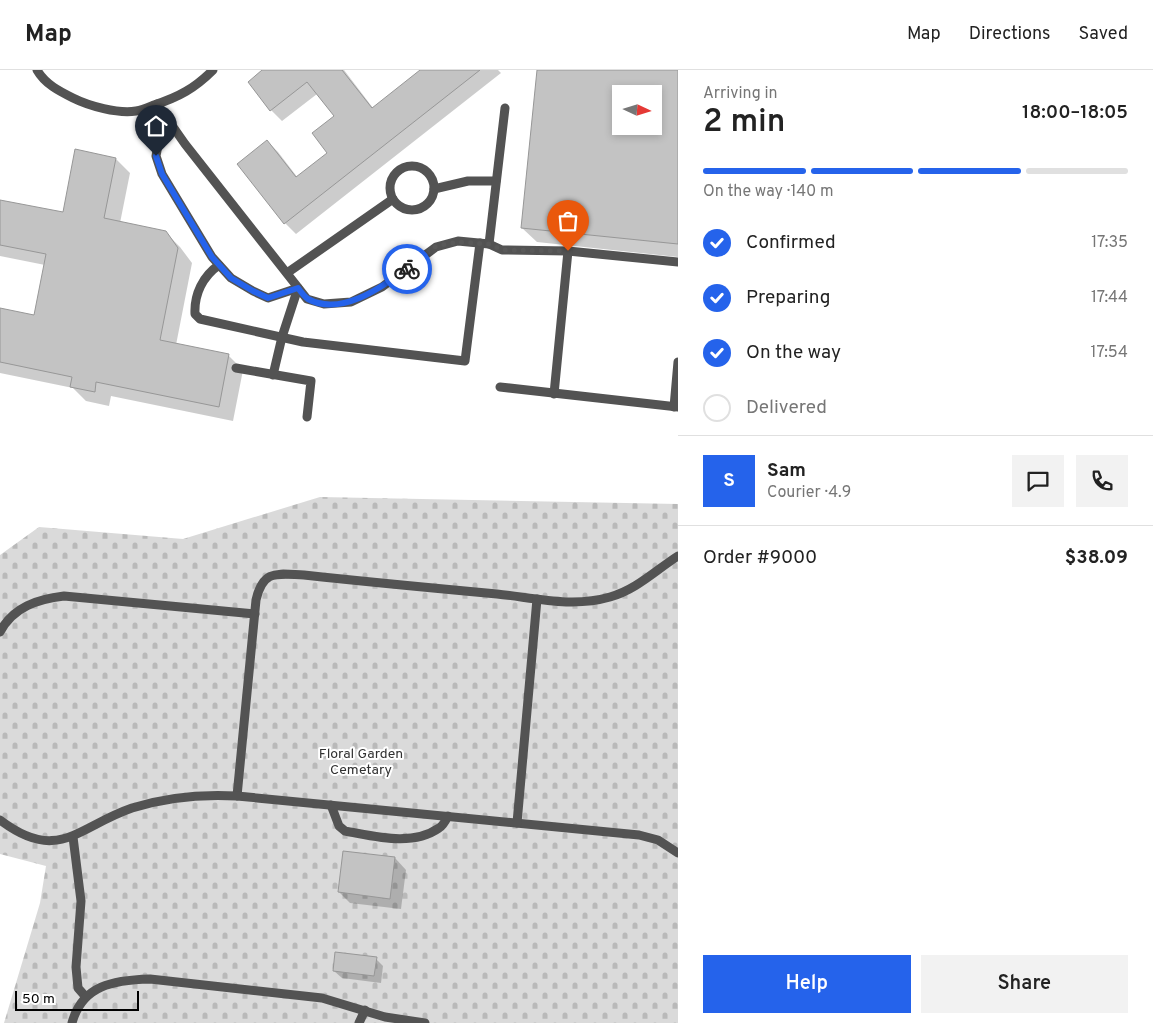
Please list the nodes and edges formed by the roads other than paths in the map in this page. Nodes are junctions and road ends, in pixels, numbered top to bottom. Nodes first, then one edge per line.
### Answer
1 (37, 70) edge
2 (213, 70) edge
3 (157, 104) junction
4 (505, 108) dead end
5 (171, 124) junction
6 (496, 180) junction
7 (434, 189) junction
8 (393, 198) junction
9 (484, 243) junction
10 (568, 251) junction
11 (678, 262) edge
12 (219, 265) junction
13 (287, 273) junction
14 (298, 288) junction
15 (282, 337) junction
16 (678, 362) edge
17 (236, 368) dead end
18 (273, 375) junction
19 (500, 387) dead end
20 (554, 394) junction
21 (676, 407) edge
22 (308, 417) dead end
23 (678, 556) edge
24 (536, 599) junction
25 (255, 614) junction
26 (0, 632) edge
27 (237, 796) junction
28 (331, 805) junction
29 (448, 816) junction
30 (0, 820) edge
31 (517, 823) junction
32 (72, 837) junction
33 (678, 853) edge
34 (85, 996) junction
35 (365, 1010) junction
36 (72, 1023) edge
37 (359, 1023) edge
38 (425, 1023) edge

1 - 3 lane
2 - 3 lane
3 - 5 lane
4 - 6 lane
5 - 12 lane
5 - 13 lane
6 - 7 lane
6 - 9 lane
7 - 8 lane
7 - 8 lane
8 - 13 lane
9 - 10 lane
9 - 14 lane
9 - 15 lane
10 - 11 lane
10 - 20 lane
12 - 14 lane
12 - 15 lane
13 - 14 lane
14 - 15 lane
15 - 18 lane
16 - 21 lane
17 - 18 lane
18 - 22 lane
19 - 20 lane
20 - 21 lane
23 - 24 lane
24 - 25 lane
24 - 31 lane
25 - 26 lane
25 - 27 lane
27 - 28 lane
27 - 32 lane
28 - 29 lane
28 - 29 lane
29 - 31 lane
30 - 32 lane
31 - 33 lane
32 - 34 lane
34 - 35 lane
34 - 36 lane
35 - 37 lane
35 - 38 lane

